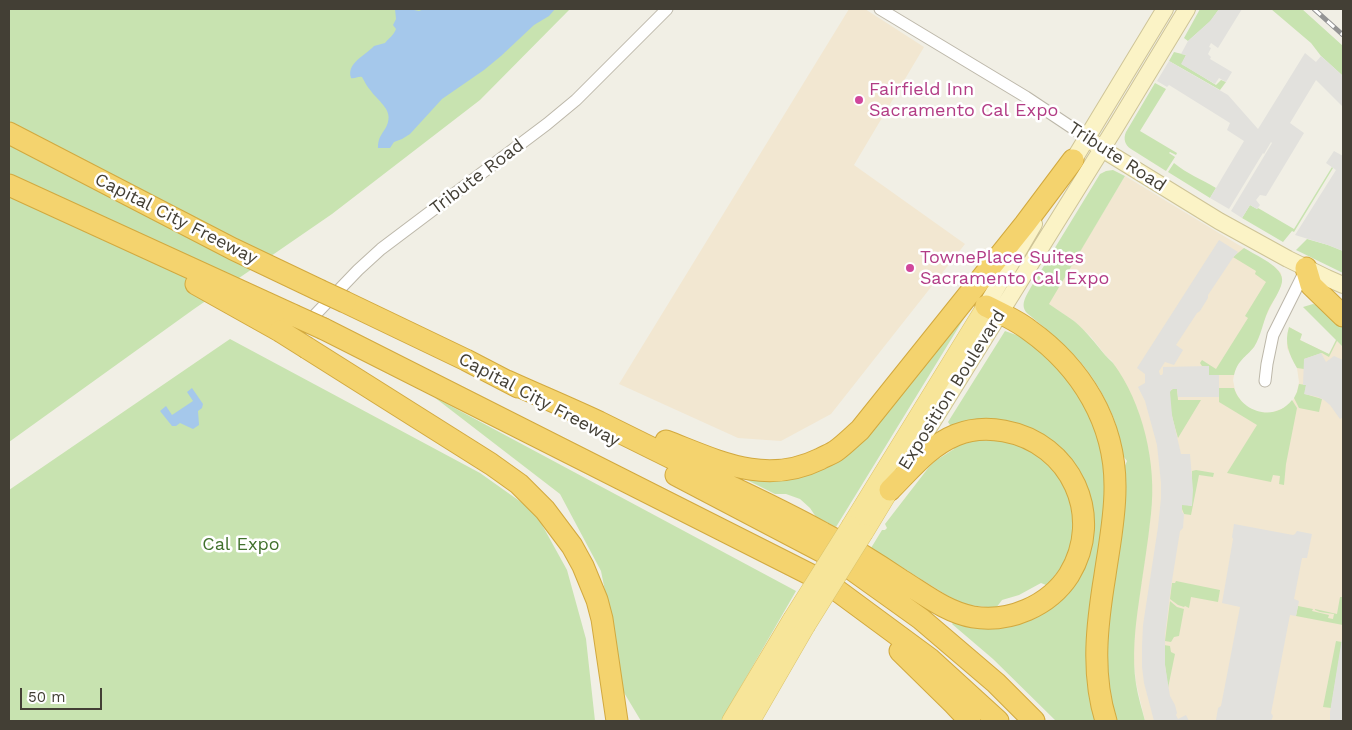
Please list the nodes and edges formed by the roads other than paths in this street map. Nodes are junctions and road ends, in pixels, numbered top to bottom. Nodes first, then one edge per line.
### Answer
1 (667, 9) edge
2 (880, 9) edge
3 (1165, 9) edge
4 (1187, 9) edge
5 (9, 133) edge
6 (1086, 137) junction
7 (1102, 149) junction
8 (1073, 160) junction
9 (9, 185) edge
10 (58, 208) junction
11 (1306, 268) junction
12 (1343, 285) edge
13 (1321, 295) junction
14 (1292, 298) junction
15 (993, 310) junction
16 (1343, 316) edge
17 (291, 342) junction
18 (466, 360) junction
19 (507, 381) junction
20 (1265, 382) dead end
21 (890, 490) junction
22 (857, 529) junction
23 (837, 590) junction
24 (799, 623) junction
25 (619, 716) edge
26 (731, 721) edge
27 (751, 721) edge
28 (970, 721) edge
29 (998, 721) edge
30 (1034, 721) edge
31 (1106, 721) edge

1 - 17 street, Tribute Road
2 - 6 street, Tribute Road
3 - 6 main road, Exposition Boulevard
4 - 7 main road, Exposition Boulevard
5 - 18 highway, Capital City Freeway, bridge
6 - 7 main road, Tribute Road
6 - 8 main road, Exposition Boulevard
7 - 11 main road, Tribute Road
7 - 15 main road, Exposition Boulevard
8 - 15 main road, Exposition Boulevard
8 - 18 highway
9 - 10 highway, Capital City Freeway
10 - 17 highway
10 - 23 highway, Capital City Freeway, bridge
11 - 12 main road, Tribute Road
11 - 13 highway
11 - 14 street
13 - 14 street
13 - 16 highway
14 - 20 street
15 - 21 main road, Exposition Boulevard
15 - 22 main road, Exposition Boulevard
15 - 31 highway
17 - 25 highway
18 - 19 highway, Capital City Freeway
19 - 21 highway
19 - 30 highway, Capital City Freeway
21 - 22 main road, Exposition Boulevard
22 - 24 main road, Exposition Boulevard, bridge
23 - 28 highway
23 - 29 highway, Capital City Freeway
24 - 26 main road, Exposition Boulevard
24 - 27 main road, Exposition Boulevard

